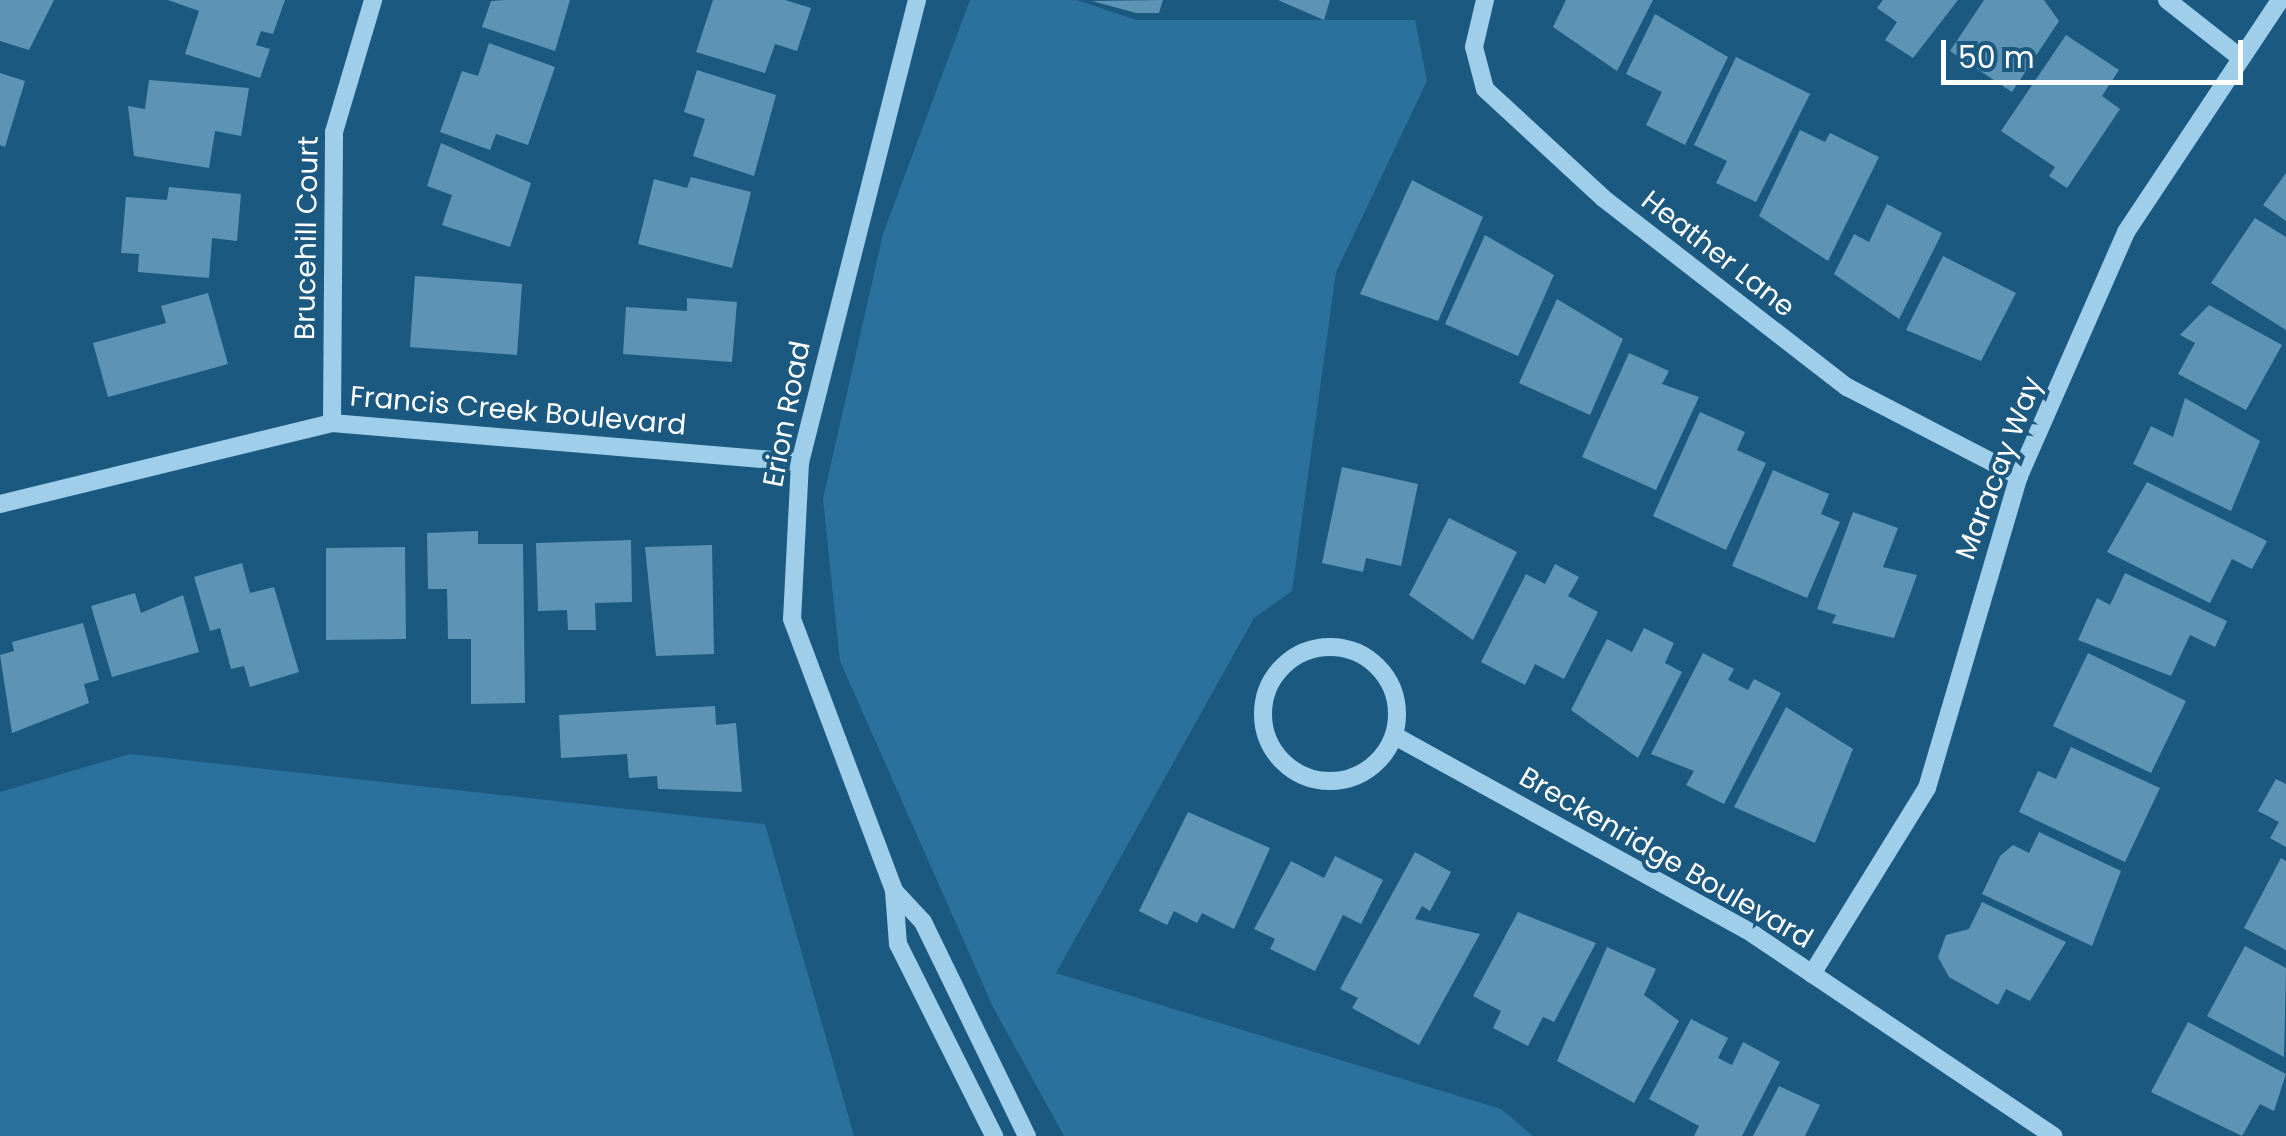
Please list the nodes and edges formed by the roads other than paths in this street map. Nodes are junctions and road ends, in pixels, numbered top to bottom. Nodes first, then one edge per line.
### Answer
1 (372, 0) edge
2 (917, 0) edge
3 (1485, 0) edge
4 (2168, 0) edge
5 (2280, 0) edge
6 (2237, 56) junction
7 (332, 423) junction
8 (800, 462) junction
9 (2018, 476) junction
10 (0, 504) edge
11 (1395, 736) junction
12 (894, 891) junction
13 (1812, 974) junction
14 (994, 1136) edge
15 (1027, 1136) edge
16 (2054, 1136) edge

1 - 7 street, Brucehill Court
2 - 8 street, Erion Road
3 - 9 street, Heather Lane
4 - 6 street
5 - 6 street, Maracay Way
6 - 9 street, Maracay Way
7 - 8 street, Francis Creek Boulevard
7 - 10 street, Francis Creek Boulevard
8 - 12 street, Erion Road
9 - 13 street, Maracay Way
11 - 11 street
11 - 13 street, Breckenridge Boulevard
12 - 14 street, Erion Road
12 - 15 street, Erion Road
13 - 16 street, Breckenridge Boulevard

